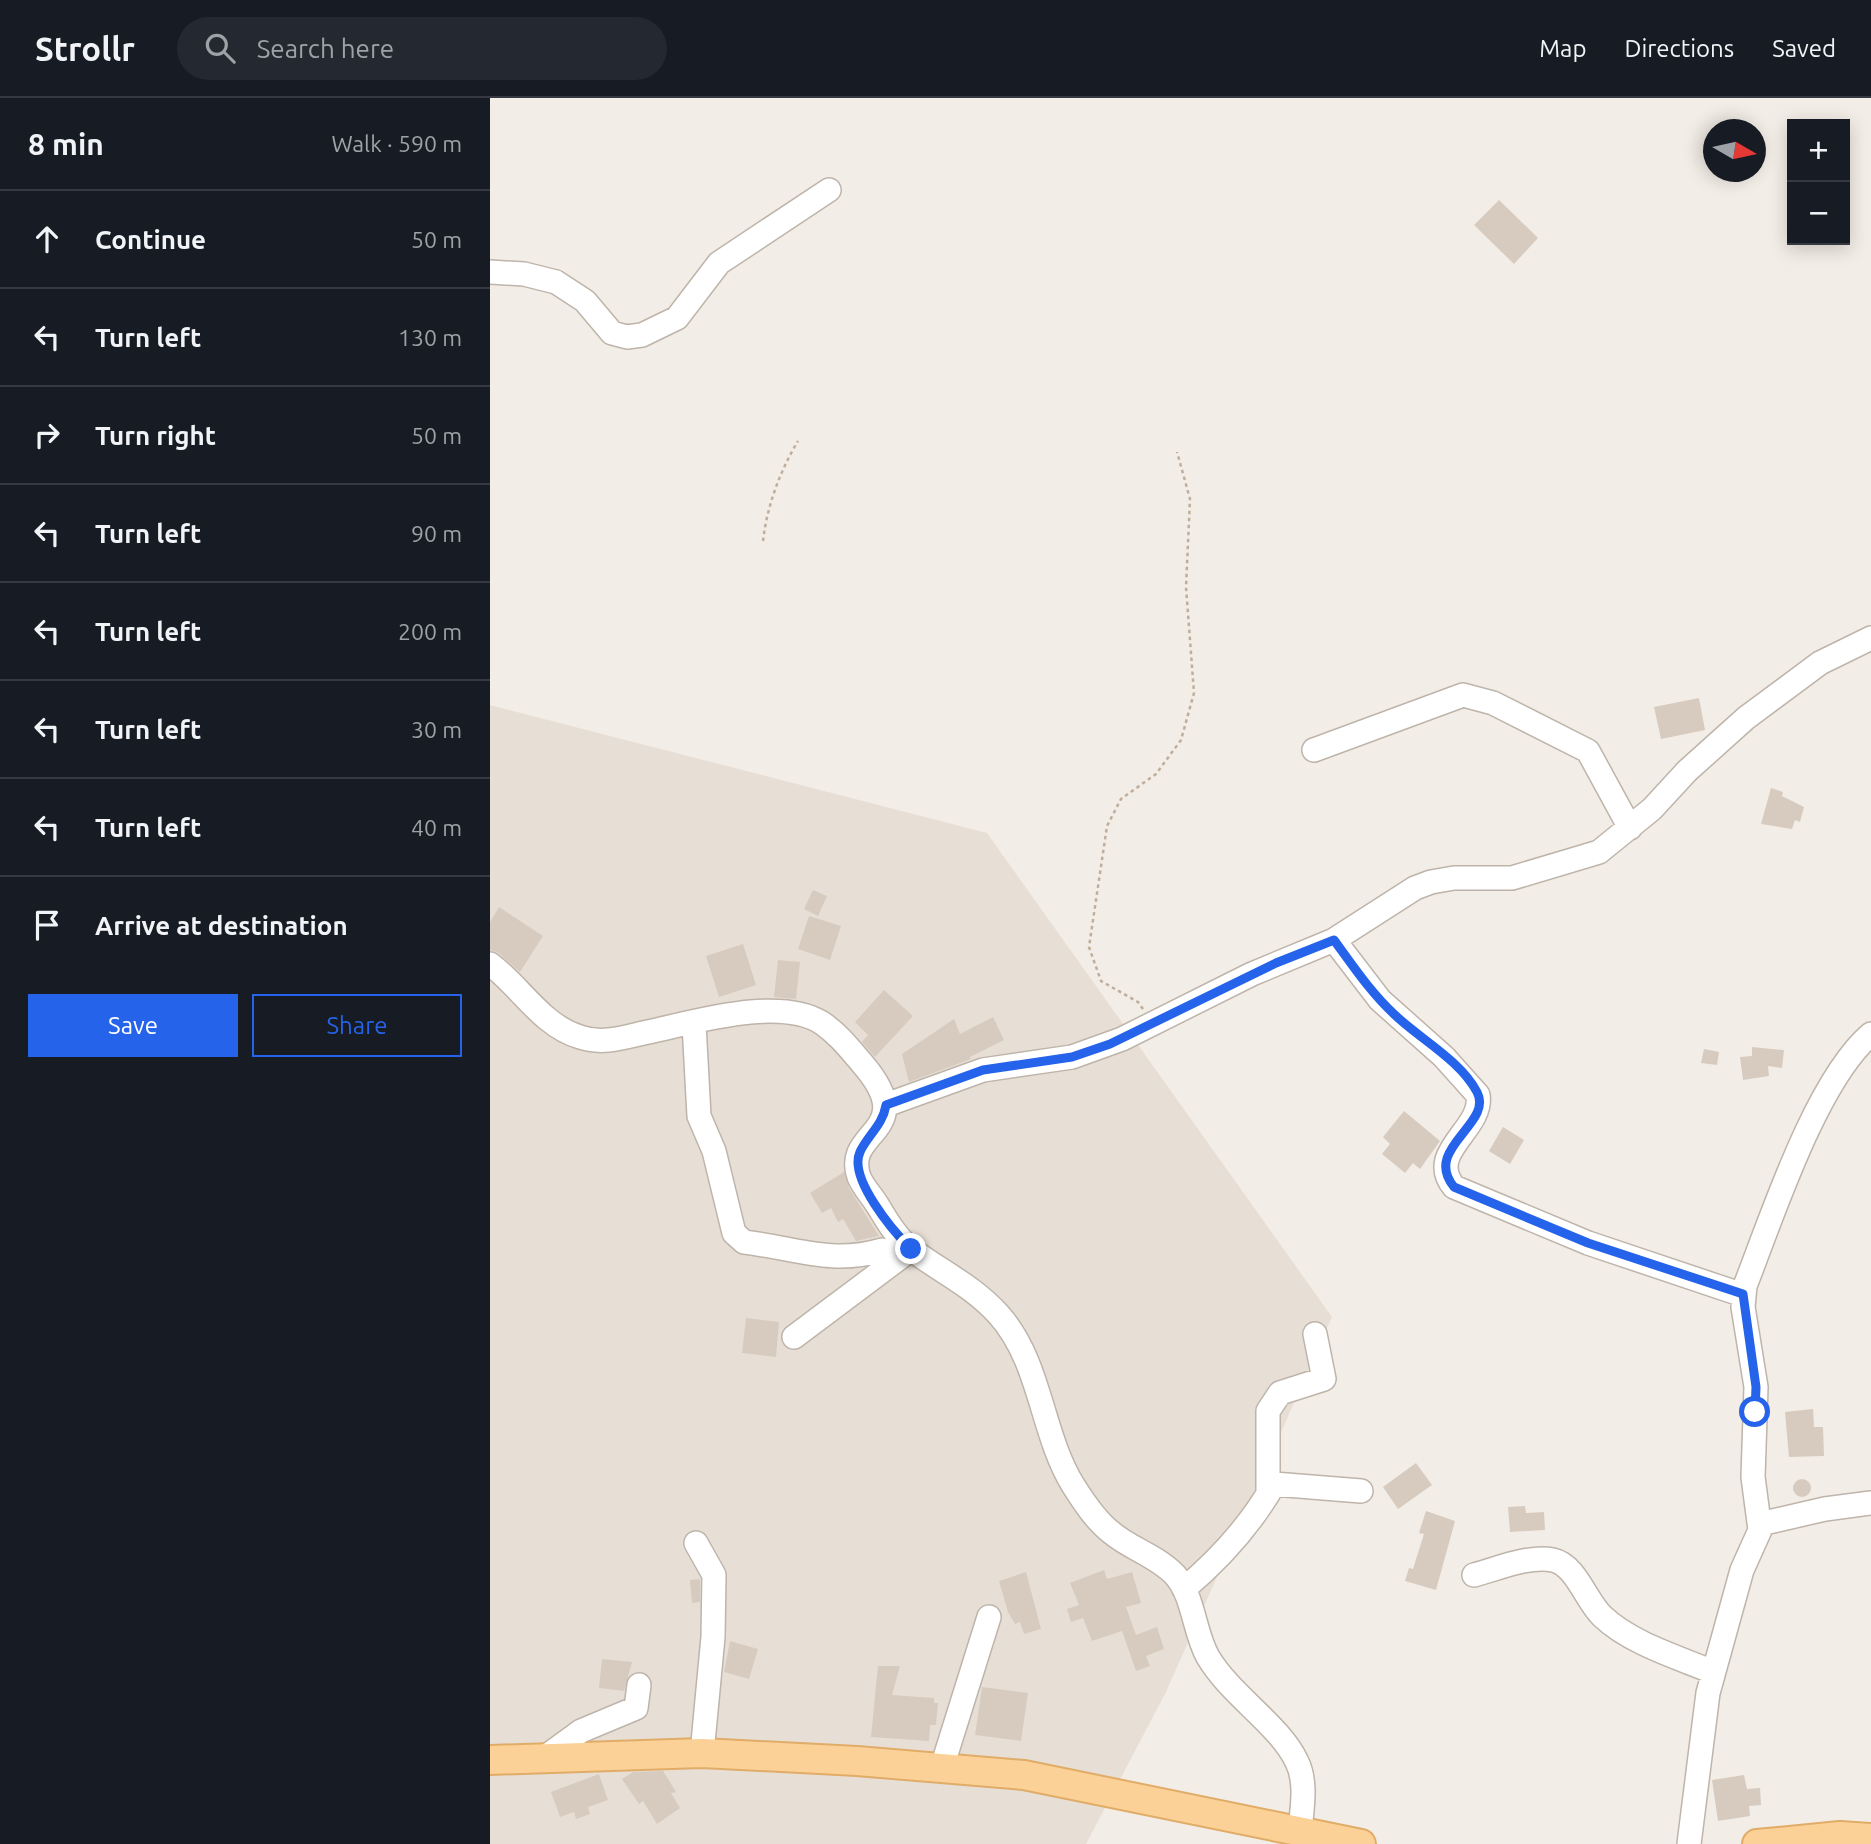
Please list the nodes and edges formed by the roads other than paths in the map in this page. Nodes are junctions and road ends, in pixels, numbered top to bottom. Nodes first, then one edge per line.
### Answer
1 (829, 190) dead end
2 (490, 272) edge
3 (1871, 638) edge
4 (1314, 750) dead end
5 (1630, 828) junction
6 (1334, 940) junction
7 (490, 964) edge
8 (694, 1024) junction
9 (1871, 1034) edge
10 (886, 1105) junction
11 (903, 1255) junction
12 (1743, 1294) junction
13 (1315, 1334) dead end
14 (794, 1337) dead end
15 (1362, 1491) dead end
16 (1268, 1494) junction
17 (1871, 1503) edge
18 (1760, 1524) junction
19 (696, 1543) dead end
20 (1474, 1574) dead end
21 (1184, 1589) junction
22 (989, 1617) dead end
23 (1713, 1672) junction
24 (639, 1685) dead end
25 (702, 1753) junction
26 (544, 1758) junction
27 (490, 1760) edge
28 (942, 1767) junction
29 (1300, 1830) junction
30 (1871, 1838) edge
31 (1362, 1844) edge
32 (1689, 1844) edge
33 (1757, 1844) edge

1 - 2 street
3 - 5 street
4 - 5 street
5 - 6 street
6 - 10 street
6 - 12 street
7 - 8 street
8 - 10 street
8 - 11 street
9 - 12 street
10 - 11 street
11 - 14 street
11 - 21 street
12 - 18 street
13 - 16 street
15 - 16 street
16 - 21 street
17 - 18 street
18 - 23 street
19 - 25 street
20 - 23 street
21 - 29 street
22 - 28 street
23 - 32 street
24 - 26 street
25 - 26 main road
25 - 28 main road
26 - 27 main road
28 - 29 main road
29 - 31 main road
30 - 33 main road

